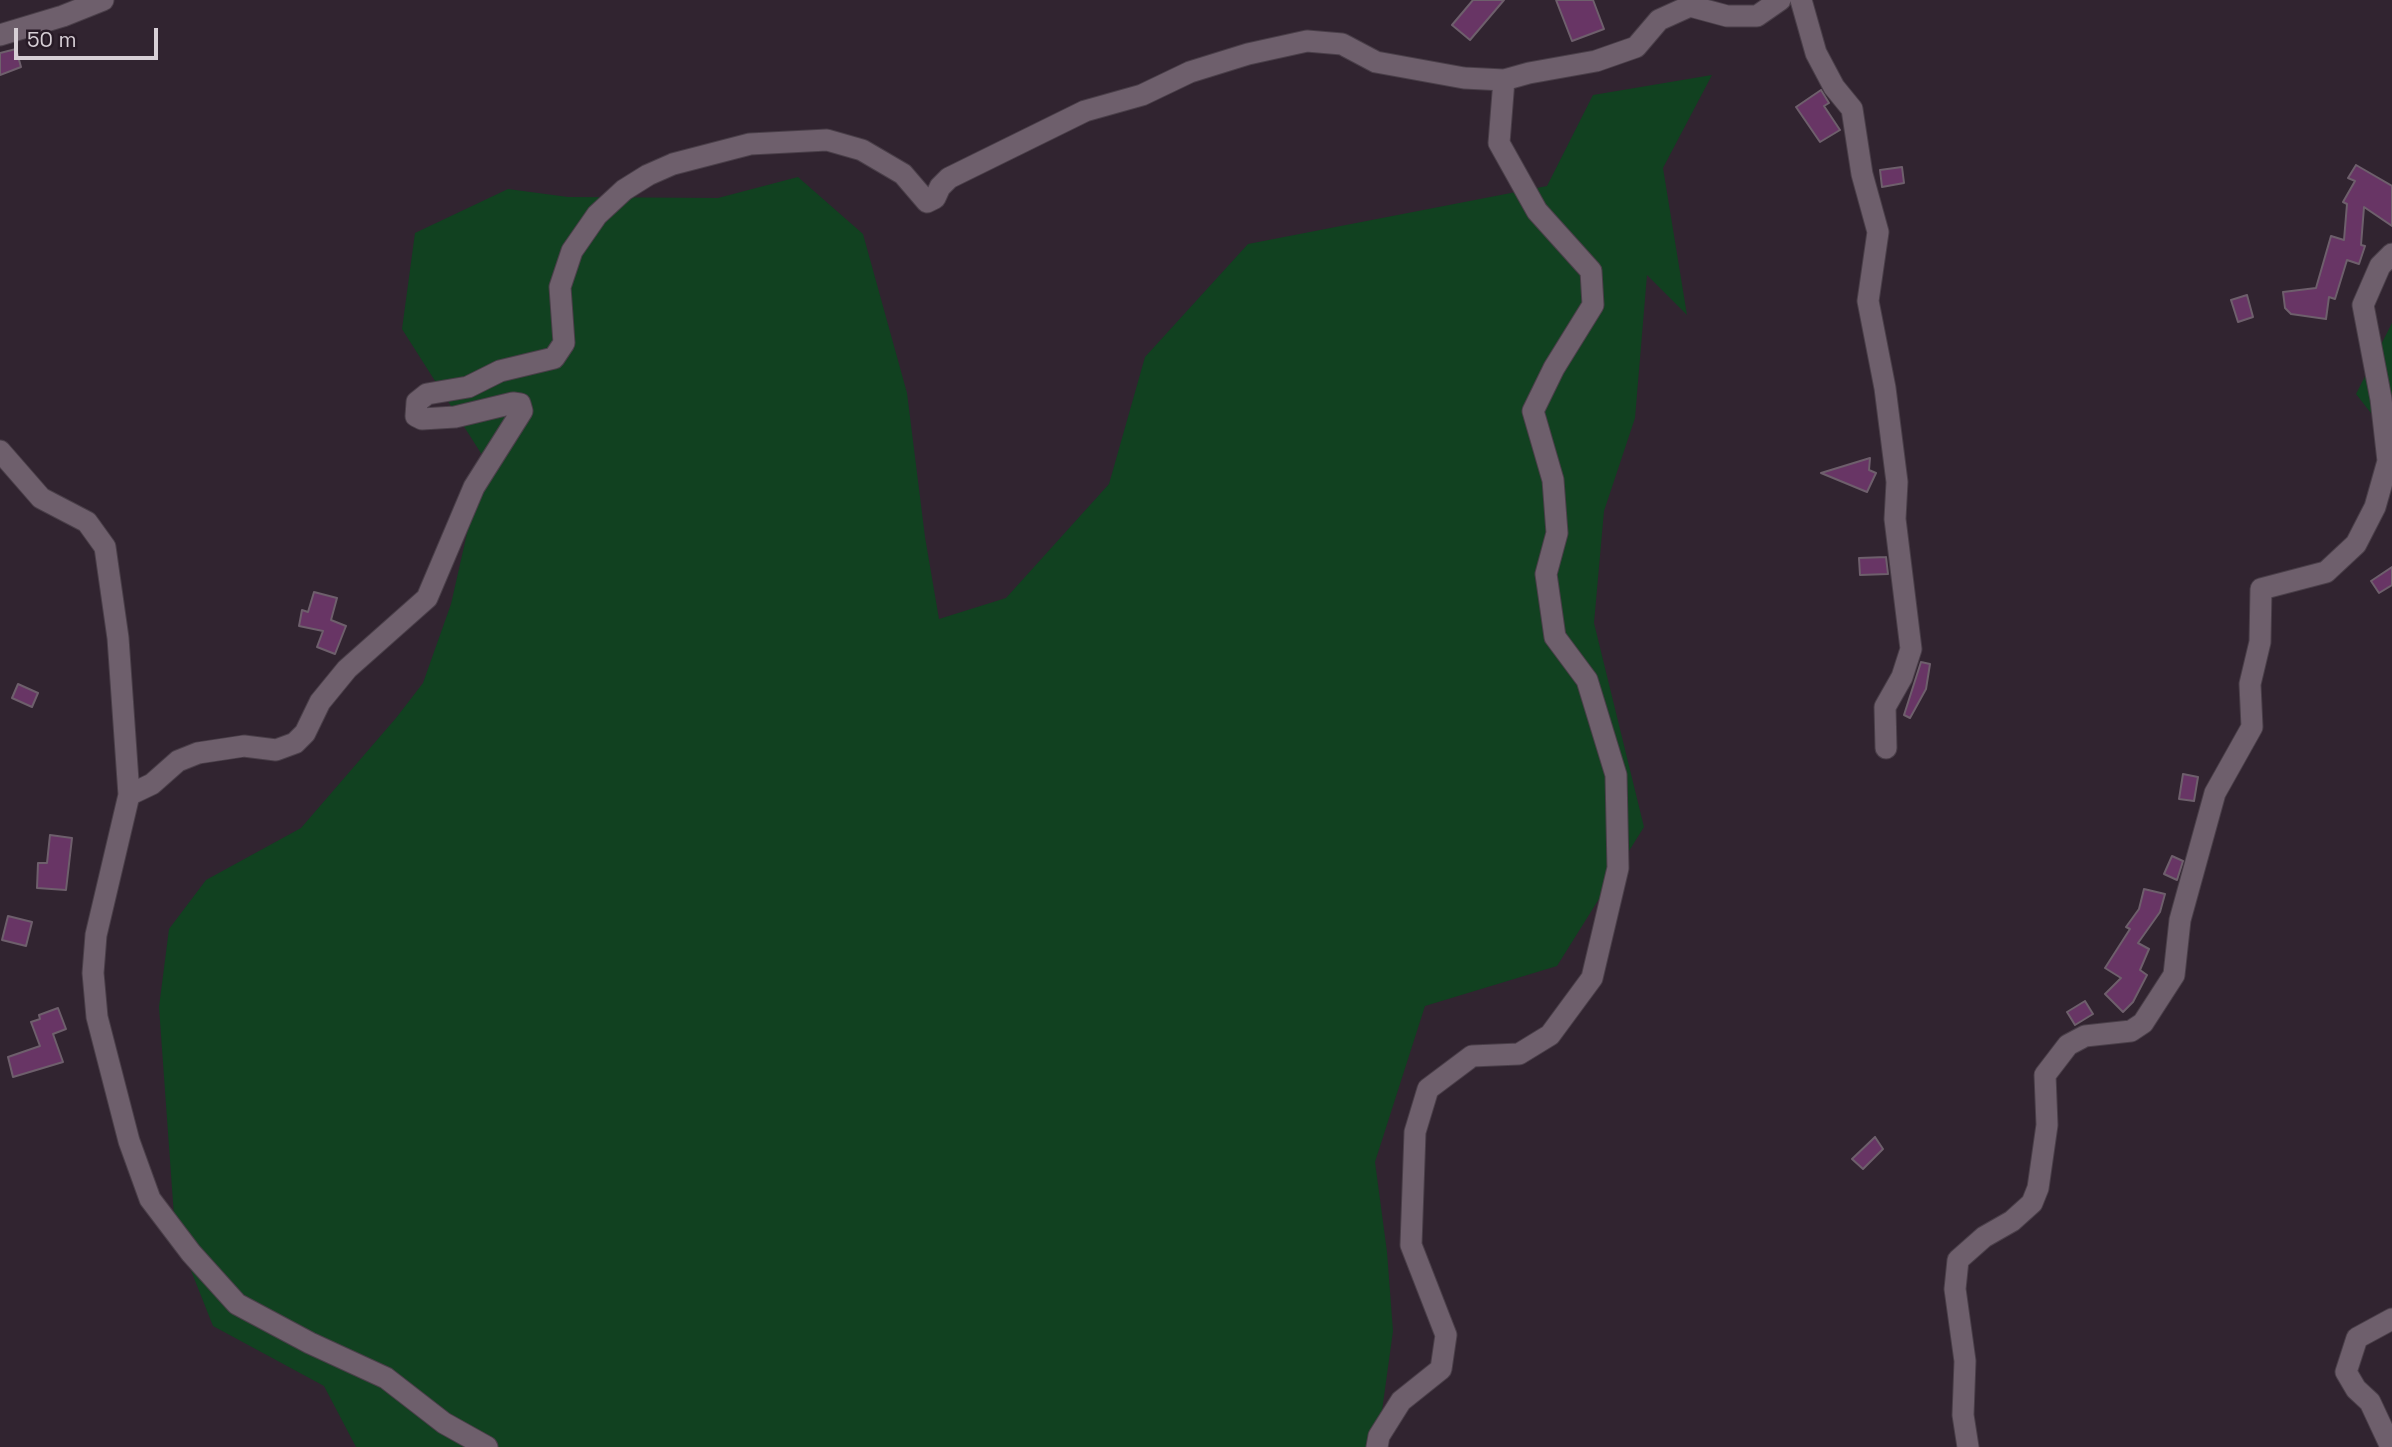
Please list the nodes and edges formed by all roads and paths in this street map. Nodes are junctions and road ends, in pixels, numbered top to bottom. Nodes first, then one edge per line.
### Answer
1 (103, 0) edge
2 (1780, 0) edge
3 (1801, 0) edge
4 (0, 35) edge
5 (1504, 80) junction
6 (2392, 254) edge
7 (0, 451) edge
8 (1886, 748) dead end
9 (129, 795) junction
10 (2392, 1319) edge
11 (487, 1447) edge
12 (1377, 1447) edge
13 (1968, 1447) edge
14 (2391, 1447) edge

1 - 4 street
2 - 5 street
3 - 8 street
5 - 9 street
5 - 12 street
6 - 13 street
7 - 9 street
9 - 11 street
10 - 14 street

